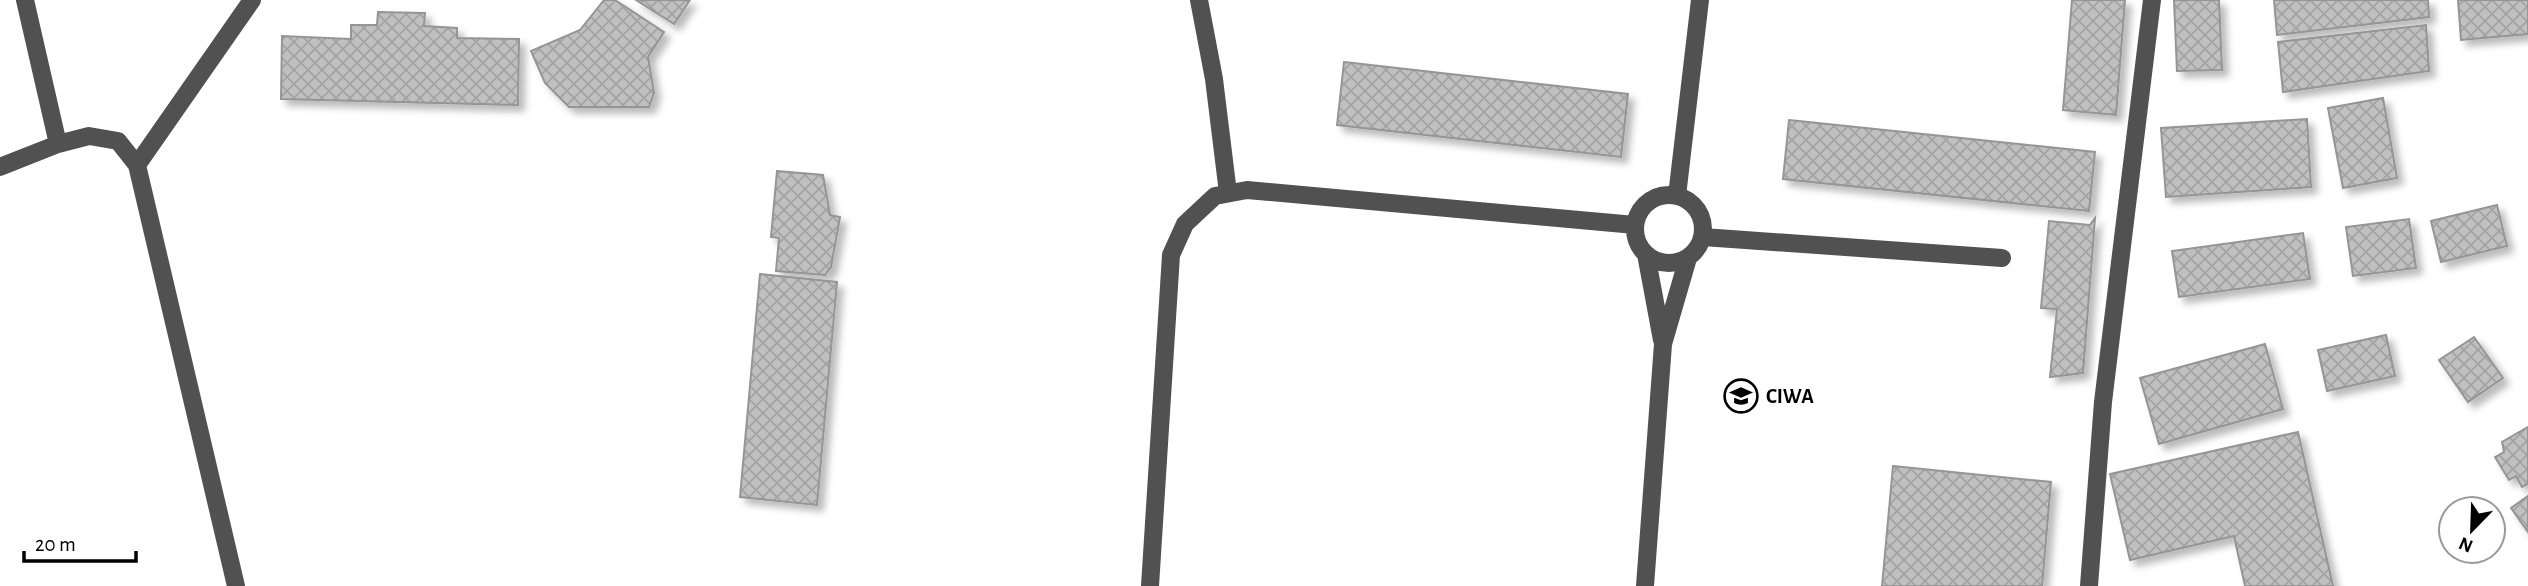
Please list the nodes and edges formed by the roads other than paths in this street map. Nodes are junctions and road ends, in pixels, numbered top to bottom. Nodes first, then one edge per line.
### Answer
1 (25, 0) edge
2 (252, 0) edge
3 (1199, 0) edge
4 (1700, 0) edge
5 (2152, 0) edge
6 (58, 144) junction
7 (136, 164) junction
8 (0, 167) edge
9 (1228, 193) junction
10 (1677, 196) junction
11 (1635, 225) junction
12 (1703, 237) junction
13 (1646, 254) junction
14 (1688, 258) junction
15 (2002, 258) dead end
16 (1662, 344) junction
17 (236, 586) edge
18 (1150, 586) edge
19 (1645, 586) edge
20 (2089, 586) edge

1 - 6 street
2 - 7 street
3 - 9 street
4 - 10 street
5 - 20 street
6 - 7 street
6 - 8 street
7 - 17 street
9 - 11 street
9 - 18 street
10 - 11 street
10 - 12 street
11 - 13 street
12 - 14 street
12 - 15 street
13 - 14 street
13 - 16 street
14 - 16 street
16 - 19 street

